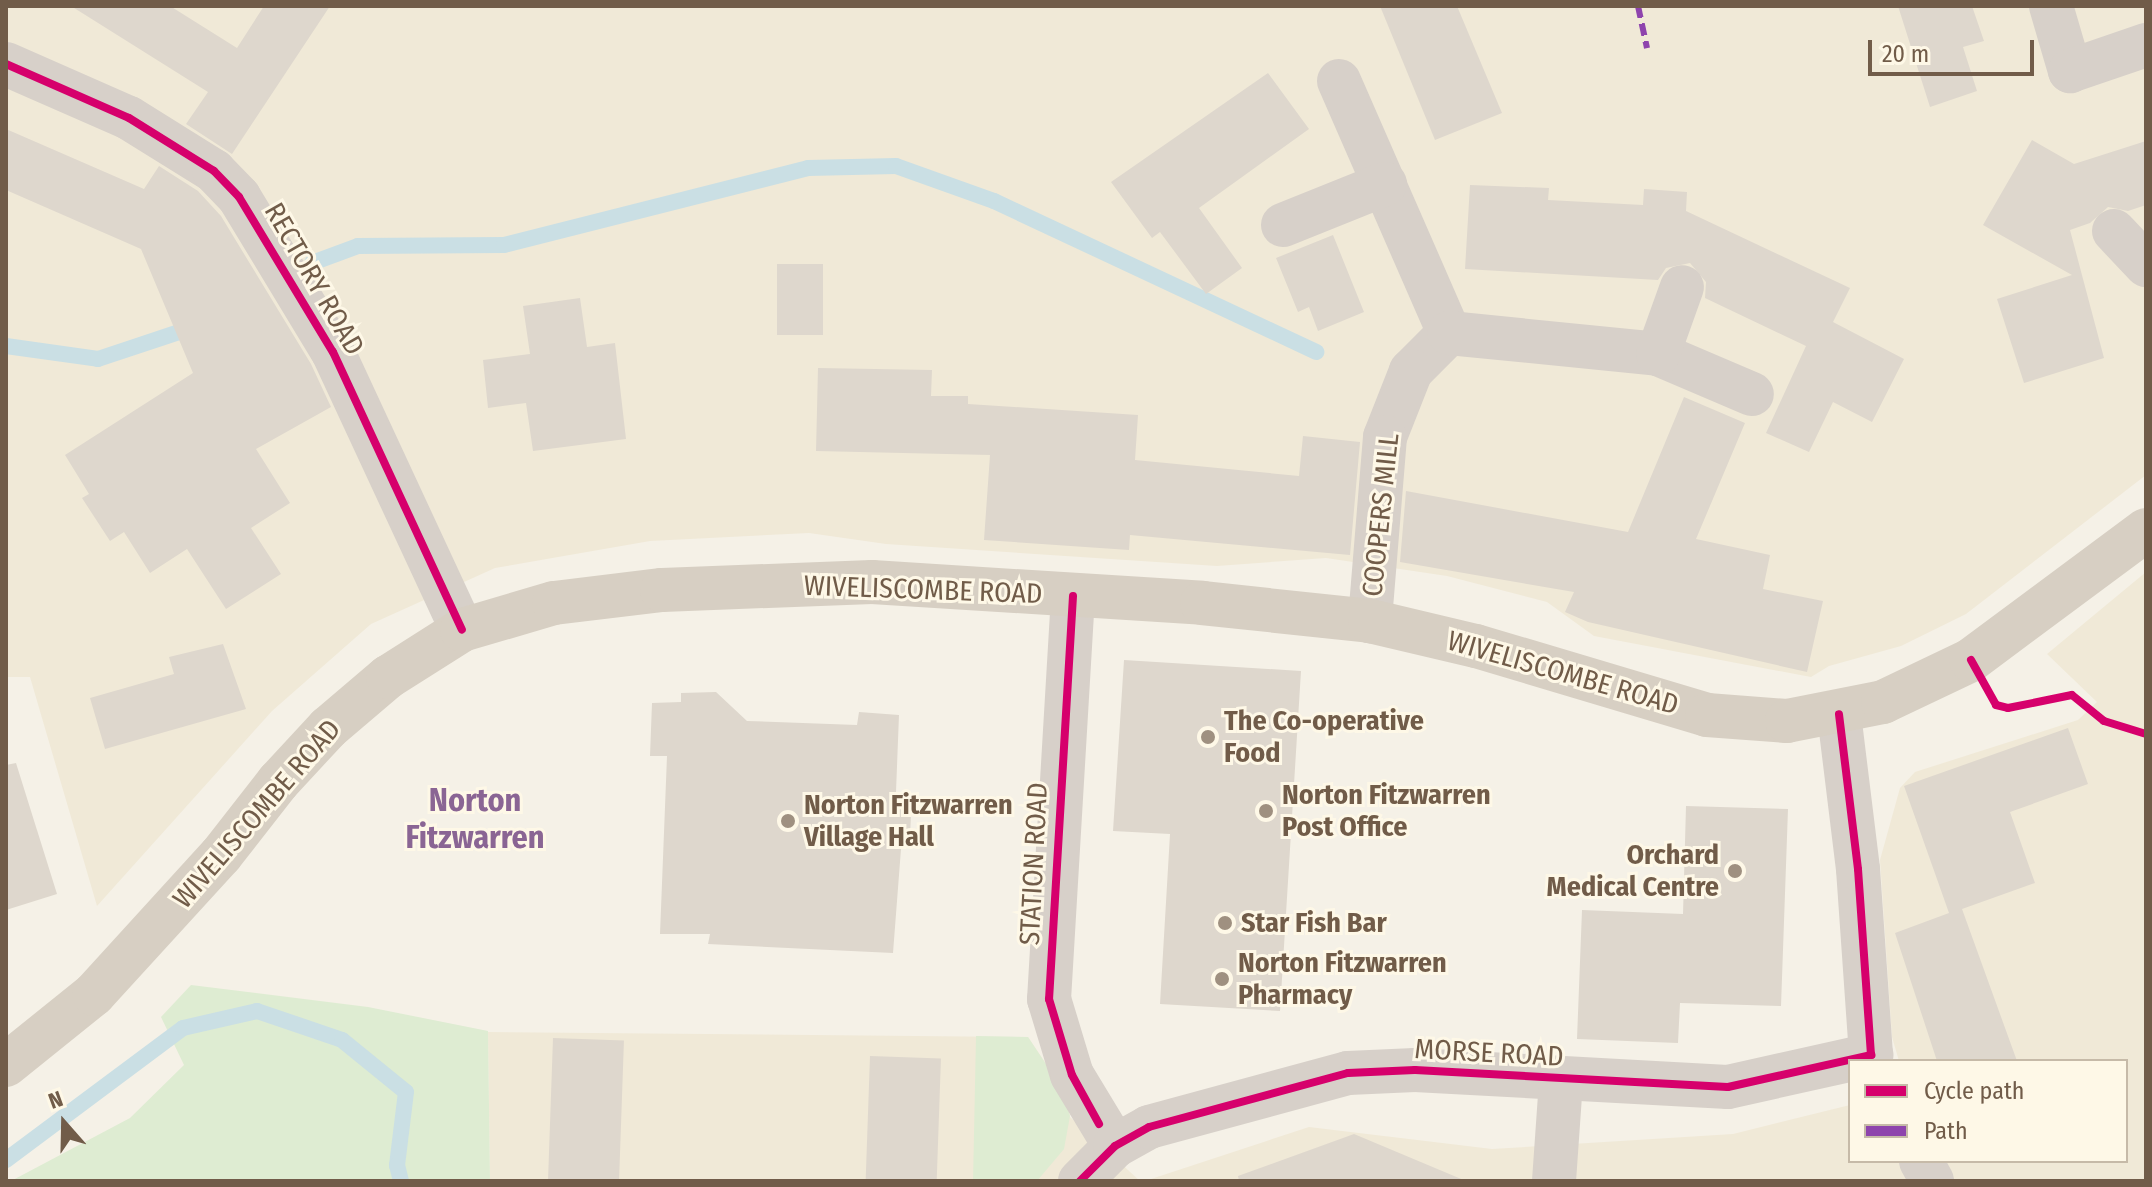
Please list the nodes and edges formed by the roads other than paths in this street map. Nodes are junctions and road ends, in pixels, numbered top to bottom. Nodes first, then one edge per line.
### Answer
1 (2051, 6) edge
2 (2146, 45) edge
3 (6, 64) edge
4 (1339, 81) dead end
5 (1385, 184) junction
6 (1283, 225) dead end
7 (2114, 231) dead end
8 (2146, 265) edge
9 (1682, 287) dead end
10 (1449, 333) junction
11 (1658, 354) junction
12 (1752, 394) dead end
13 (2146, 530) edge
14 (1073, 596) junction
15 (1370, 621) junction
16 (462, 630) junction
17 (1839, 714) junction
18 (1873, 1058) edge
19 (1848, 1063) edge
20 (6, 1065) edge
21 (1561, 1080) junction
22 (1115, 1146) junction
23 (1922, 1163) edge
24 (1080, 1181) edge
25 (1554, 1181) edge
26 (1932, 1181) edge

1 - 2 street
3 - 16 street, RECTORY ROAD
4 - 5 street
5 - 6 street
5 - 10 street
7 - 8 street
9 - 11 street
10 - 11 street
10 - 15 street, COOPERS MILL
11 - 12 street
13 - 17 main road, WIVELISCOMBE ROAD
14 - 15 main road, WIVELISCOMBE ROAD
14 - 16 main road, WIVELISCOMBE ROAD
14 - 22 street, STATION ROAD
15 - 17 main road, WIVELISCOMBE ROAD
16 - 20 main road, WIVELISCOMBE ROAD
17 - 18 street, MORSE ROAD
19 - 21 street, MORSE ROAD
21 - 22 street, MORSE ROAD
21 - 25 street, MORSE ROAD
22 - 24 street, MORSE ROAD
23 - 26 street

